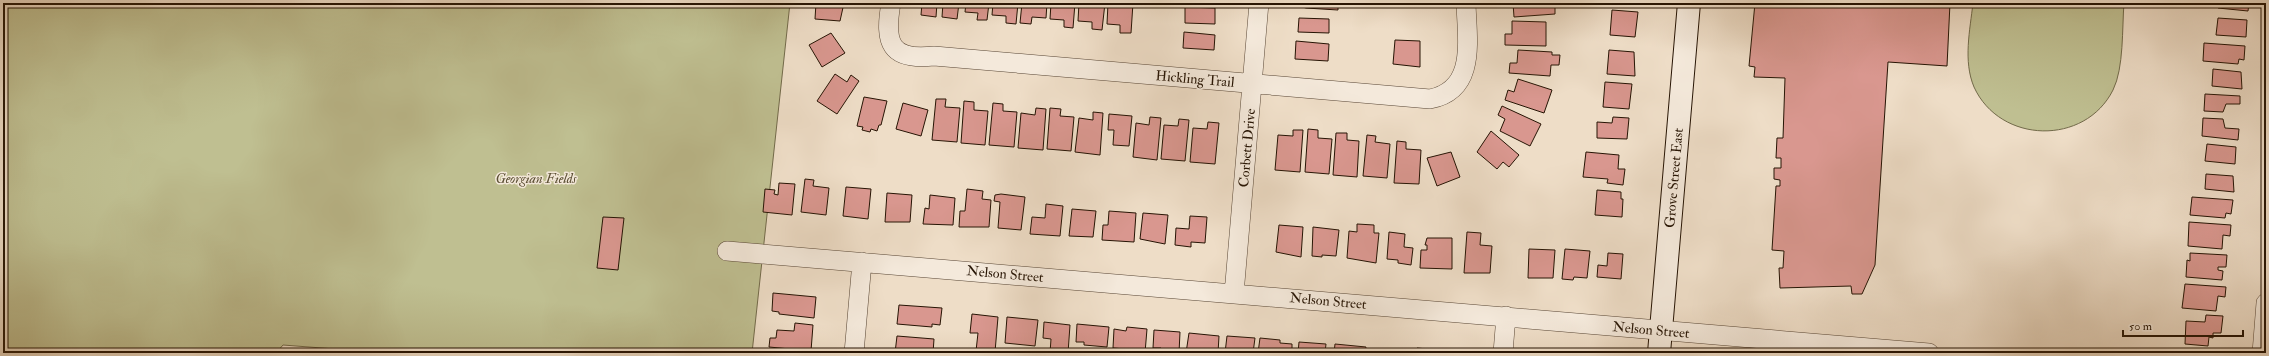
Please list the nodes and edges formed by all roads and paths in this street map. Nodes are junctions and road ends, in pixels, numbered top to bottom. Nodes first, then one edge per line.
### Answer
1 (892, 3) edge
2 (1259, 3) edge
3 (1466, 3) edge
4 (1689, 3) edge
5 (1252, 84) junction
6 (728, 251) dead end
7 (862, 262) junction
8 (1234, 294) junction
9 (2266, 303) edge
10 (1506, 316) junction
11 (1661, 331) junction
12 (854, 353) edge
13 (1503, 353) edge
14 (1660, 353) edge
15 (1929, 353) edge
16 (2262, 353) edge

1 - 5 street, Hickling Trail
2 - 5 street, Corbett Drive
3 - 5 street, Hickling Trail
4 - 11 street, Grove Street East
5 - 8 street, Corbett Drive
6 - 7 street, Nelson Street
7 - 8 street, Nelson Street
7 - 12 street
8 - 10 street, Nelson Street
9 - 16 street
10 - 11 street, Nelson Street
10 - 13 street
11 - 14 street, Grove Street East
11 - 15 street, Nelson Street

